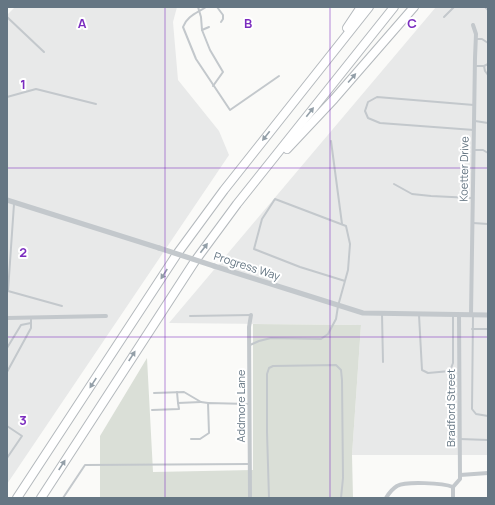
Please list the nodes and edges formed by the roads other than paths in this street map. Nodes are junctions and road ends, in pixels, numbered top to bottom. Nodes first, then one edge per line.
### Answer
1 (198, 7) edge
2 (206, 7) edge
3 (217, 7) edge
4 (361, 7) edge
5 (369, 7) edge
6 (394, 7) edge
7 (414, 7) edge
8 (454, 7) edge
9 (485, 7) edge
10 (488, 10) edge
11 (199, 12) junction
12 (7, 17) edge
13 (444, 17) dead end
14 (221, 22) dead end
15 (473, 25) dead end
16 (209, 27) dead end
17 (202, 30) junction
18 (476, 39) junction
19 (488, 43) edge
20 (44, 52) dead end
21 (488, 64) edge
22 (474, 66) junction
23 (484, 66) junction
24 (488, 75) edge
25 (279, 76) dead end
26 (213, 86) junction
27 (303, 90) junction
28 (7, 97) edge
29 (96, 104) dead end
30 (474, 104) junction
31 (474, 121) junction
32 (488, 123) edge
33 (474, 130) junction
34 (331, 141) dead end
35 (473, 150) junction
36 (488, 153) edge
37 (394, 184) dead end
38 (250, 189) junction
39 (472, 198) junction
40 (7, 200) edge
41 (14, 202) junction
42 (472, 223) junction
43 (342, 224) junction
44 (488, 224) edge
45 (345, 281) junction
46 (62, 306) dead end
47 (338, 306) junction
48 (382, 314) junction
49 (472, 314) junction
50 (251, 315) joint
51 (419, 315) junction
52 (453, 315) junction
53 (459, 315) junction
54 (488, 315) edge
55 (106, 316) dead end
56 (190, 316) dead end
57 (31, 317) junction
58 (7, 318) edge
59 (31, 323) junction
60 (472, 329) junction
61 (488, 329) edge
62 (250, 345) junction
63 (7, 348) edge
64 (384, 362) dead end
65 (7, 372) edge
66 (177, 392) junction
67 (154, 393) dead end
68 (178, 402) junction
69 (201, 402) junction
70 (208, 403) junction
71 (249, 404) junction
72 (152, 410) dead end
73 (488, 416) edge
74 (7, 426) edge
75 (191, 439) dead end
76 (460, 439) junction
77 (488, 440) edge
78 (7, 458) edge
79 (250, 464) junction
80 (488, 473) edge
81 (460, 475) junction
82 (453, 487) junction
83 (17, 498) edge
84 (41, 498) edge
85 (64, 498) edge
86 (250, 498) edge
87 (269, 498) edge
88 (341, 498) edge
89 (386, 498) edge
90 (453, 498) edge

1 - 11 lane
2 - 11 lane
3 - 14 lane
4 - 27 highway
5 - 27 highway
38 -> 6 highway
38 -> 7 highway
8 - 13 lane
9 - 10 lane
11 - 17 lane
11 - 26 lane
12 - 20 lane
15 - 18 street, Koetter Drive
16 - 17 lane
17 - 26 lane
18 - 19 lane
18 - 22 street, Koetter Drive
21 - 23 lane
22 - 23 lane
22 - 30 street, Koetter Drive
23 - 24 lane
25 - 26 lane
27 -> 83 highway
28 - 29 lane
30 - 31 street, Koetter Drive
30 - 33 lane
31 - 32 lane
31 - 33 street, Koetter Drive
33 - 35 street, Koetter Drive
34 - 43 lane
35 - 36 lane
35 - 39 street, Koetter Drive
37 - 39 lane
84 -> 38 highway
39 - 42 street, Koetter Drive
40 - 41 street, Progress Way
41 - 46 lane
41 - 47 street, Progress Way, bridge
42 - 44 lane
42 - 49 street, Koetter Drive
43 - 45 lane
43 - 45 lane
45 - 47 lane
47 - 48 street, Progress Way
47 - 62 lane
48 - 51 street, Progress Way
48 - 64 lane
49 - 53 street, Progress Way
49 - 54 street, Progress Way
49 - 60 lane
50 - 56 lane
50 - 62 street, Addmore Lane
51 - 52 street, Progress Way
51 - 52 lane
52 - 53 street, Progress Way
53 - 76 street, Bradford Street
55 - 57 street
57 - 58 street
57 - 59 lane
59 - 63 lane
59 - 65 lane
60 - 61 lane
60 - 73 lane
62 - 71 street, Addmore Lane
66 - 67 lane
66 - 68 lane
66 - 69 lane
68 - 69 lane
68 - 72 lane
69 - 70 lane
70 - 71 lane
70 - 75 lane
71 - 79 street, Addmore Lane
74 - 78 lane
76 - 77 lane
76 - 81 street, Bradford Street
79 - 85 lane
79 - 86 street, Addmore Lane
80 - 81 street
81 - 82 street
82 - 89 street
82 - 90 street
87 - 88 lane

